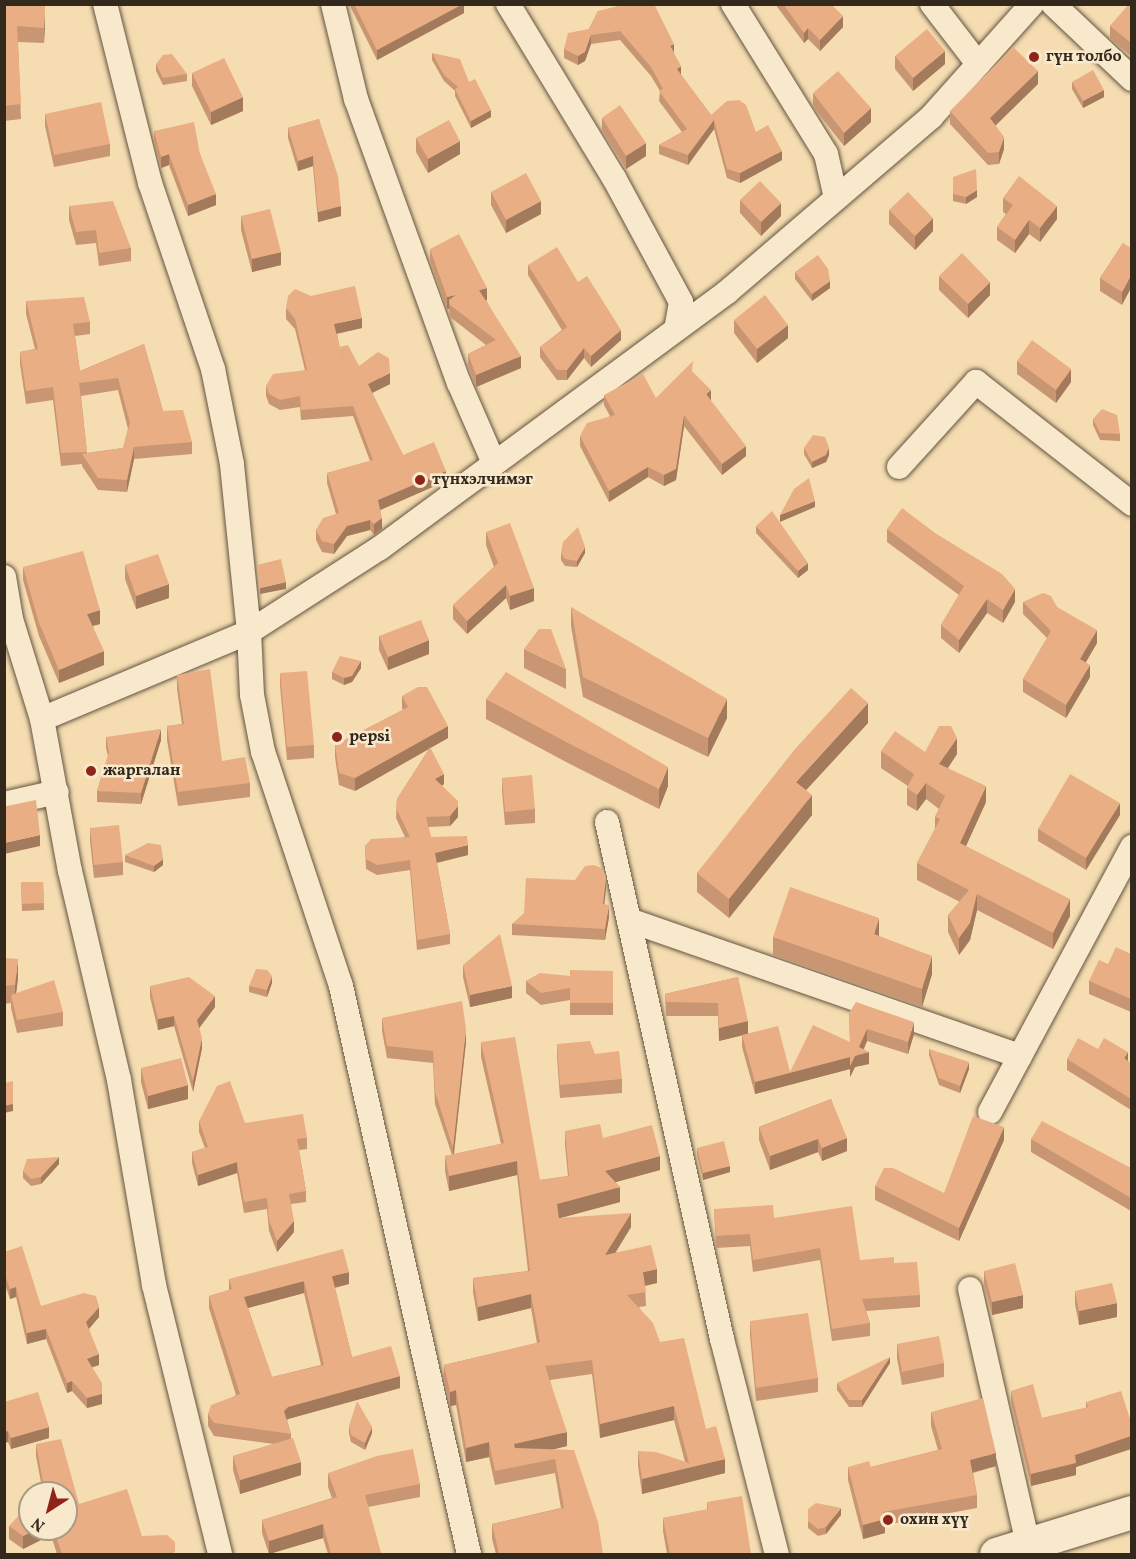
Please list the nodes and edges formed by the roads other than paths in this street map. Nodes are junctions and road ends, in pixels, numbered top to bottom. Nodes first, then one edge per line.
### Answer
1 (105, 4) edge
2 (333, 4) edge
3 (508, 4) edge
4 (734, 4) edge
5 (932, 4) edge
6 (1032, 4) edge
7 (1053, 4) edge
8 (978, 64) junction
9 (1131, 79) edge
10 (836, 198) junction
11 (676, 329) junction
12 (494, 464) junction
13 (899, 467) dead end
14 (1131, 504) edge
15 (4, 577) edge
16 (249, 632) junction
17 (42, 719) junction
18 (57, 792) junction
19 (4, 804) edge
20 (607, 822) dead end
21 (1131, 846) edge
22 (629, 920) junction
23 (1020, 1056) junction
24 (990, 1112) dead end
25 (970, 1289) dead end
26 (1131, 1512) edge
27 (1028, 1544) junction
28 (220, 1554) edge
29 (468, 1554) edge
30 (777, 1554) edge
31 (996, 1554) edge

1 - 16 street
2 - 12 street
3 - 11 street
4 - 10 street
5 - 8 street
6 - 8 street
7 - 9 street
8 - 10 street
10 - 11 street
11 - 12 street
12 - 16 street
13 - 14 street
15 - 17 street
16 - 17 street
16 - 29 street
17 - 18 street
18 - 19 street
18 - 28 street
20 - 22 street
21 - 23 street
22 - 23 street
22 - 30 street
23 - 24 street
25 - 27 street
26 - 27 main road
27 - 31 main road

